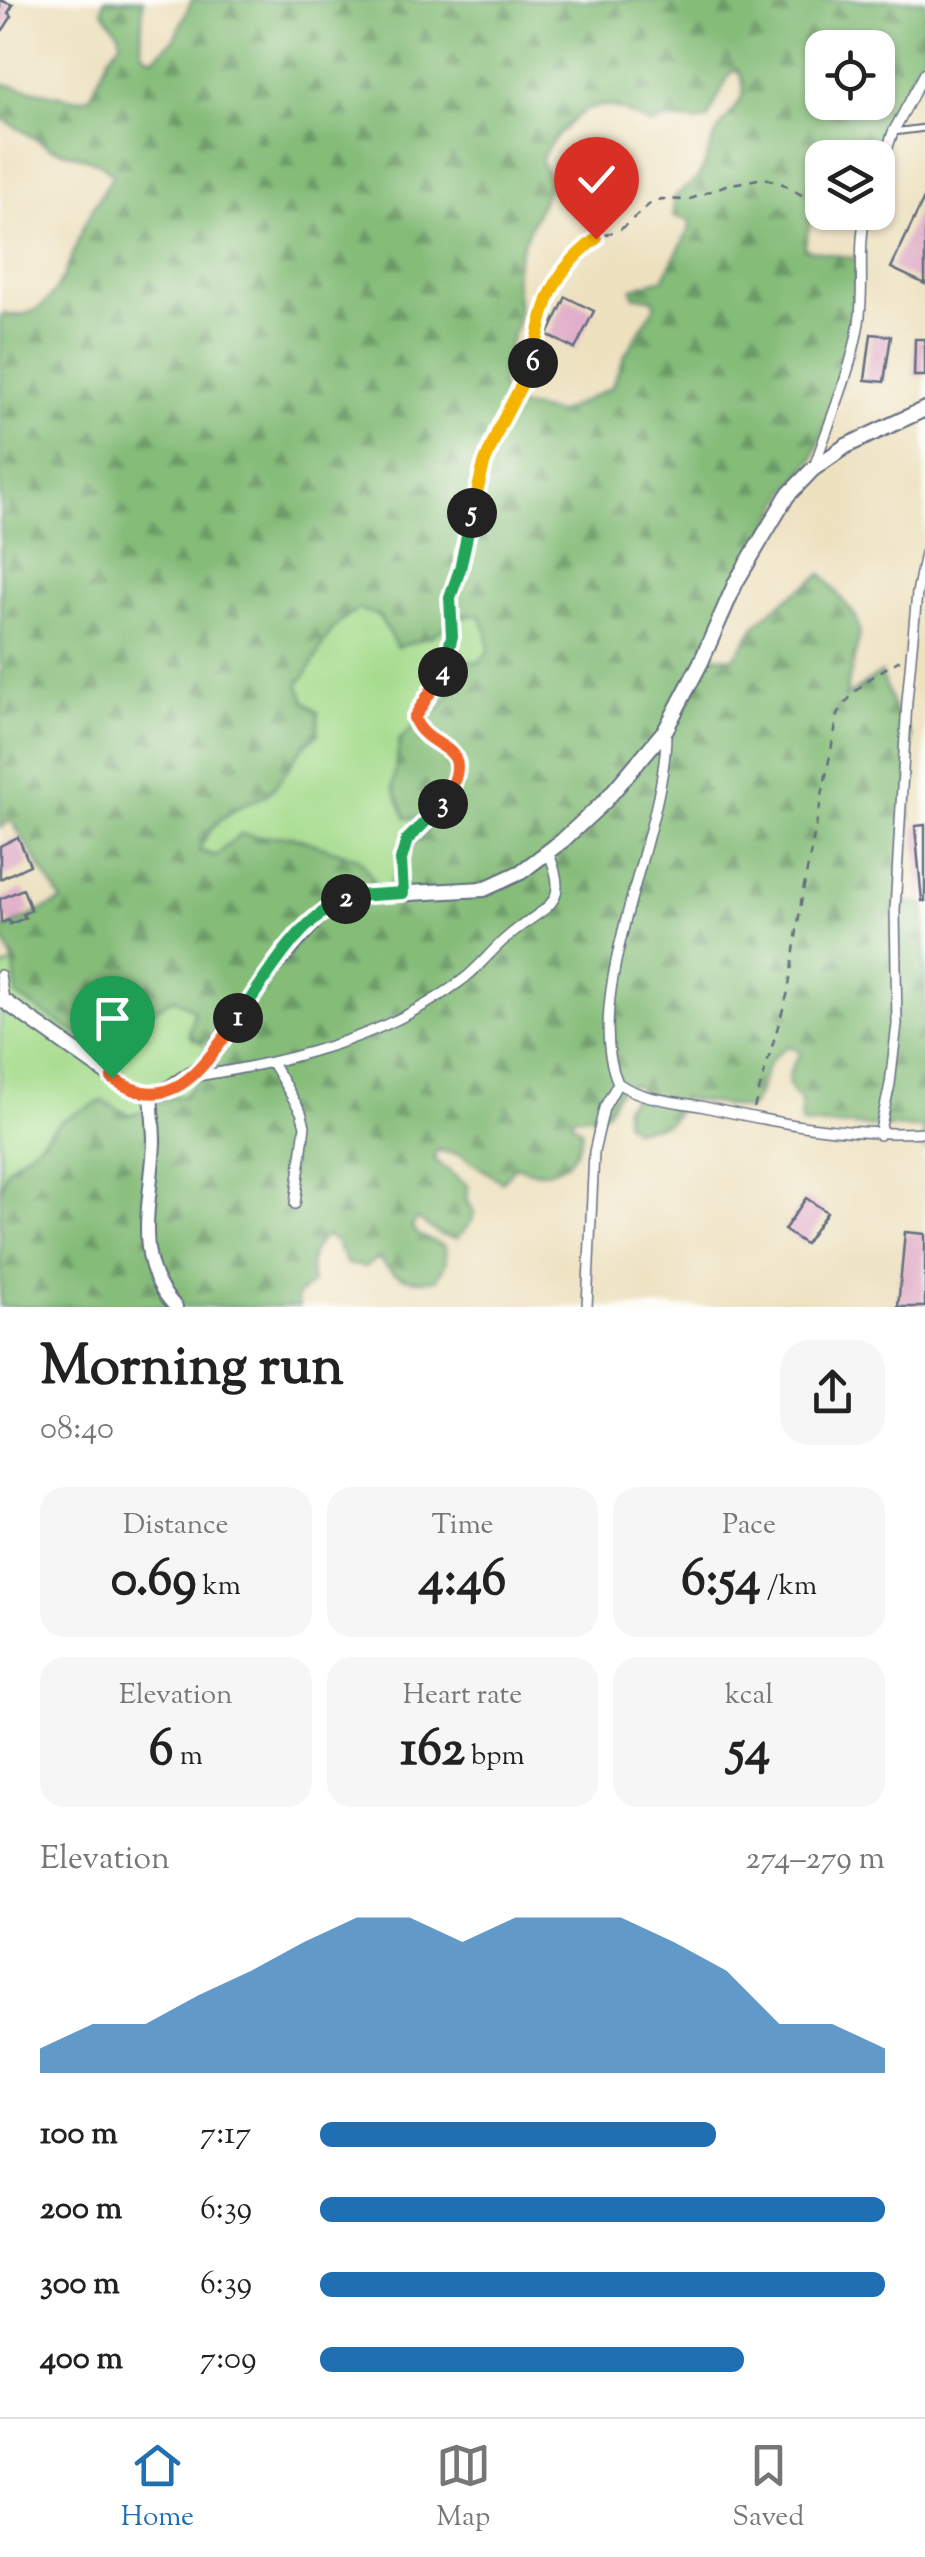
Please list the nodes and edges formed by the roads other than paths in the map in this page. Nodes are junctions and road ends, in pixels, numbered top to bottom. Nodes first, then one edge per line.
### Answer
1 (925, 73) edge
2 (925, 128) edge
3 (893, 132) junction
4 (890, 140) edge
5 (863, 230) edge
6 (925, 409) edge
7 (813, 469) junction
8 (925, 553) edge
9 (666, 729) junction
10 (548, 852) junction
11 (0, 975) edge
12 (2, 999) edge
13 (272, 1063) junction
14 (190, 1078) junction
15 (618, 1083) junction
16 (151, 1096) junction
17 (925, 1132) edge
18 (879, 1135) junction
19 (295, 1204) dead end
20 (176, 1307) edge
21 (587, 1307) edge

1 - 3 street
2 - 3 lane
3 - 4 street
5 - 7 street
6 - 7 main road
7 - 9 main road
8 - 18 street
9 - 10 main road
9 - 15 street
10 - 13 street
10 - 14 main road
11 - 12 street
12 - 16 main road
13 - 14 street
13 - 19 street
14 - 16 main road
15 - 18 street
15 - 21 street
16 - 20 street
17 - 18 street

